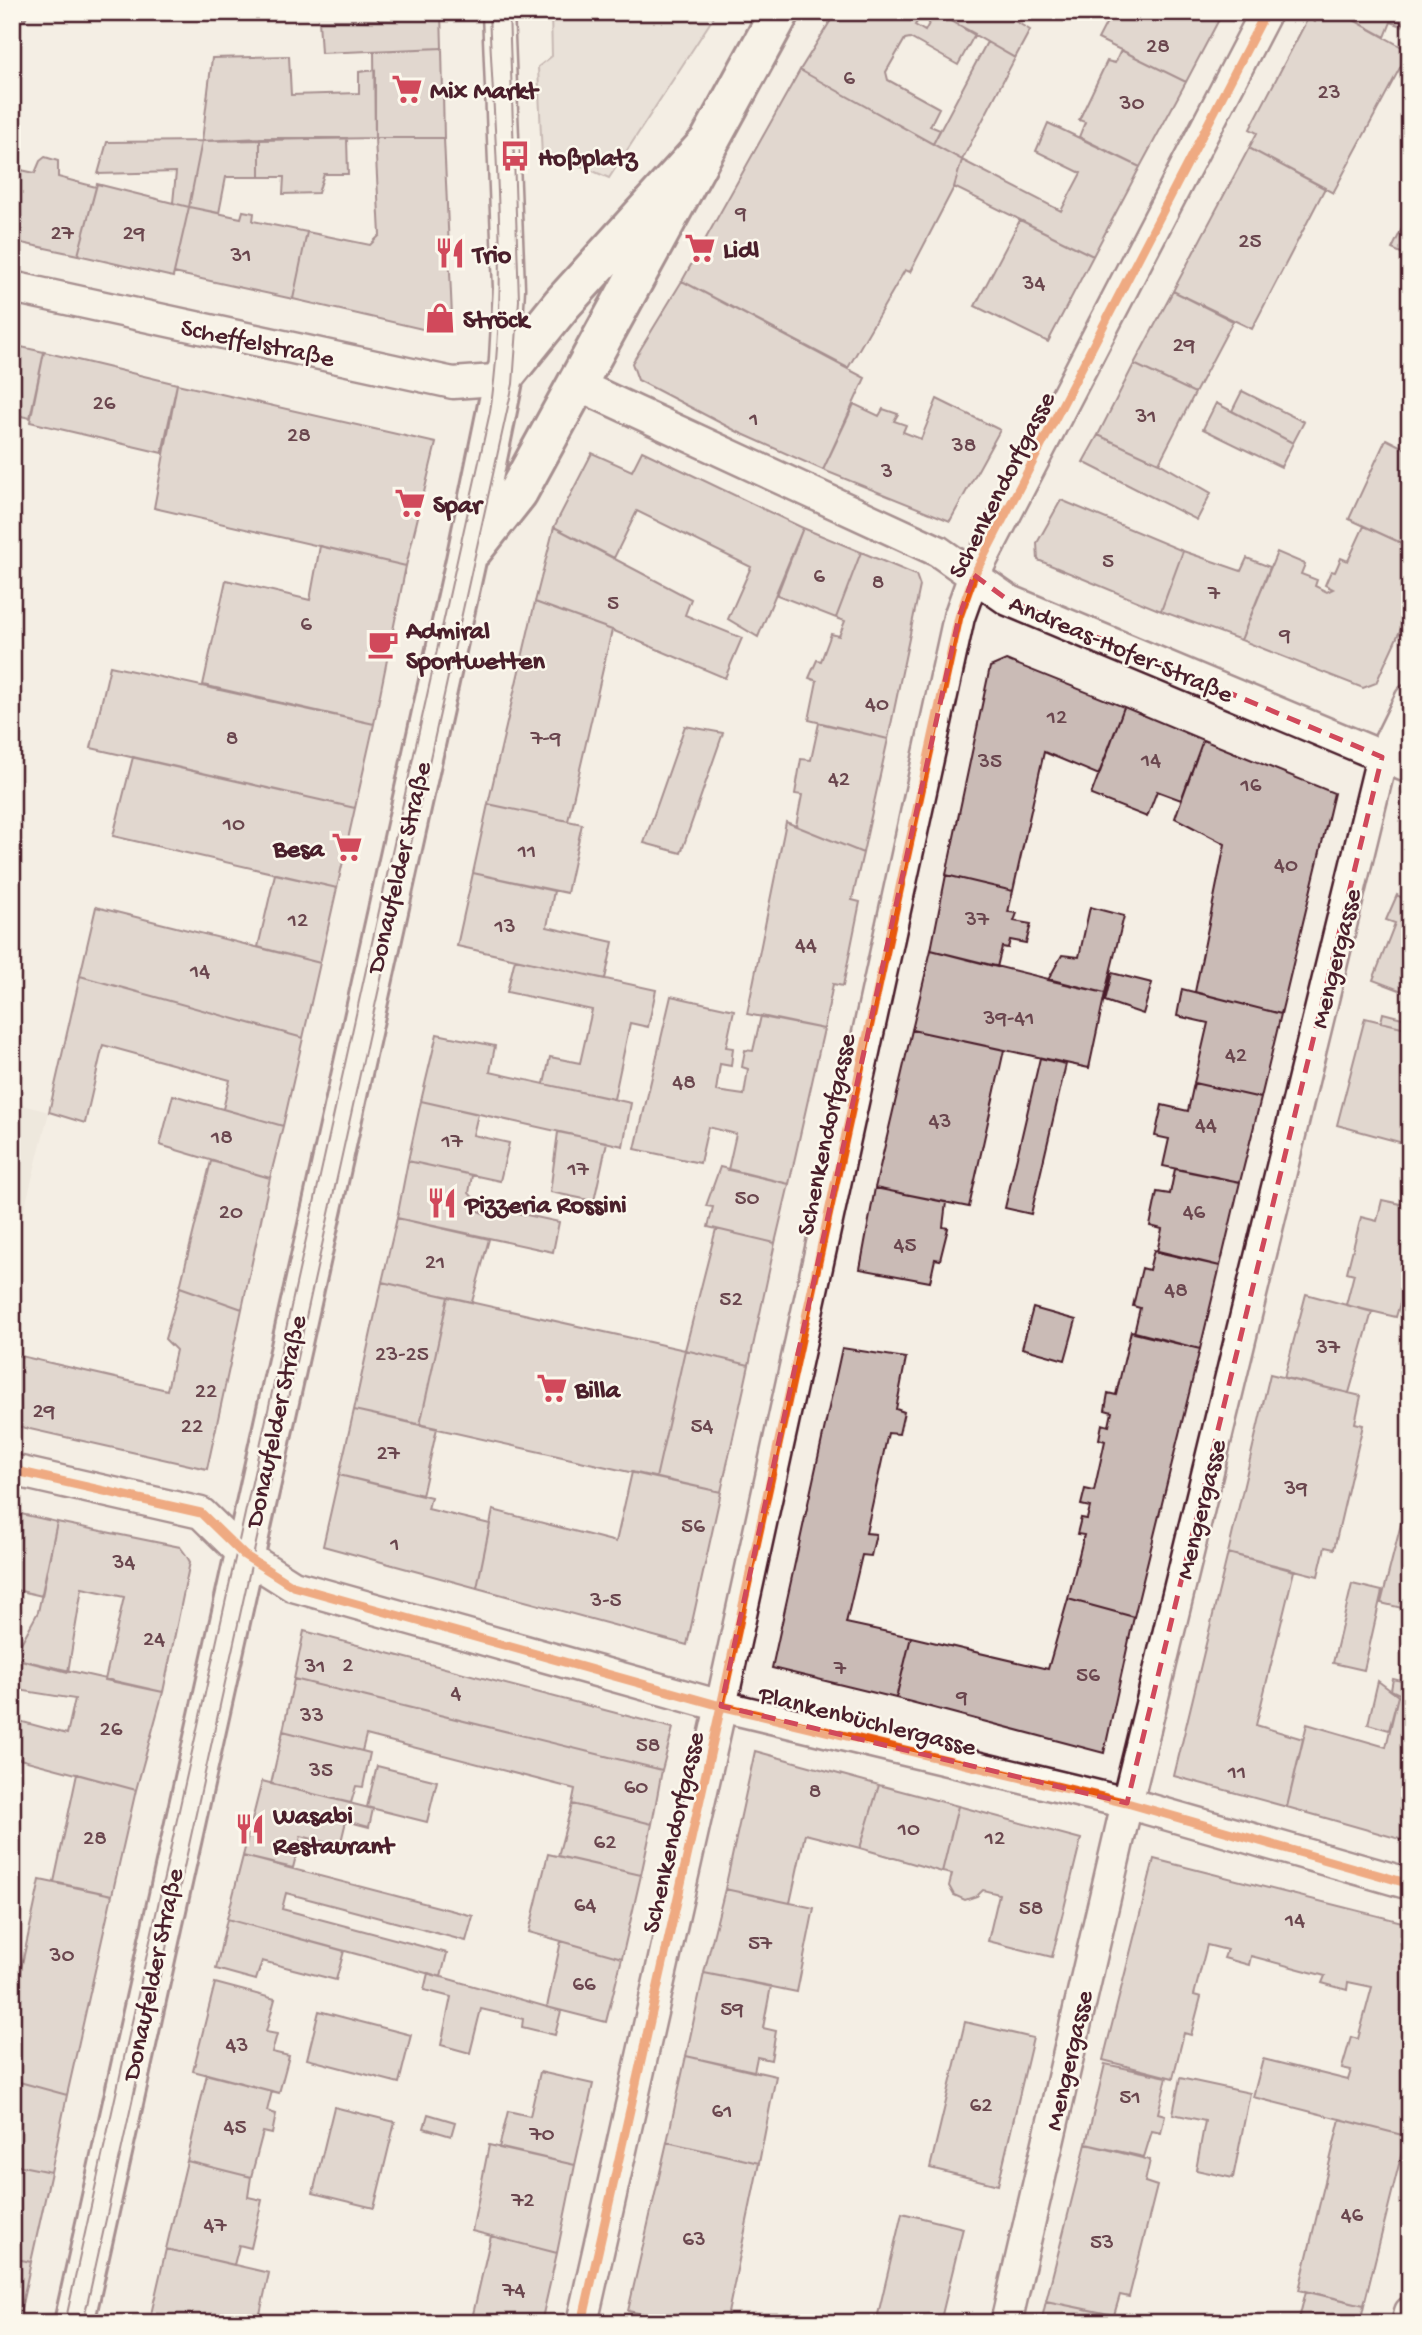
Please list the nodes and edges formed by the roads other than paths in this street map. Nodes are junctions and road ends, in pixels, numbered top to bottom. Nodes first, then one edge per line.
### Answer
1 (498, 12) edge
2 (780, 12) edge
3 (1266, 12) edge
4 (707, 144) junction
5 (12, 287) edge
6 (504, 376) junction
7 (576, 384) junction
8 (466, 560) junction
9 (974, 575) junction
10 (1410, 700) edge
11 (1382, 757) junction
12 (1410, 768) edge
13 (12, 1470) edge
14 (244, 1555) junction
15 (721, 1706) junction
16 (1128, 1803) junction
17 (1410, 1884) edge
18 (1410, 2312) edge
19 (74, 2323) edge
20 (582, 2323) edge
21 (1006, 2323) edge
22 (1407, 2323) edge

1 - 6 street
2 - 4 main road
3 - 9 street, Schenkendorfgasse
4 - 6 main road
4 - 7 main road
5 - 6 street, Scheffelstraße
6 - 8 main road
7 - 8 main road
7 - 9 street, Andreas-Hofer-Straße
8 - 14 main road, Donaufelder Straße
9 - 11 street, Andreas-Hofer-Straße
9 - 15 street, Schenkendorfgasse
10 - 11 street, Mengergasse
11 - 12 street, Andreas-Hofer-Straße
11 - 16 street, Mengergasse
13 - 14 street, Plankenbüchlergasse
14 - 15 street, Plankenbüchlergasse
14 - 19 main road, Donaufelder Straße
15 - 16 street, Plankenbüchlergasse
15 - 20 street, Schenkendorfgasse
16 - 17 street, Plankenbüchlergasse
16 - 21 street, Mengergasse
18 - 22 street

